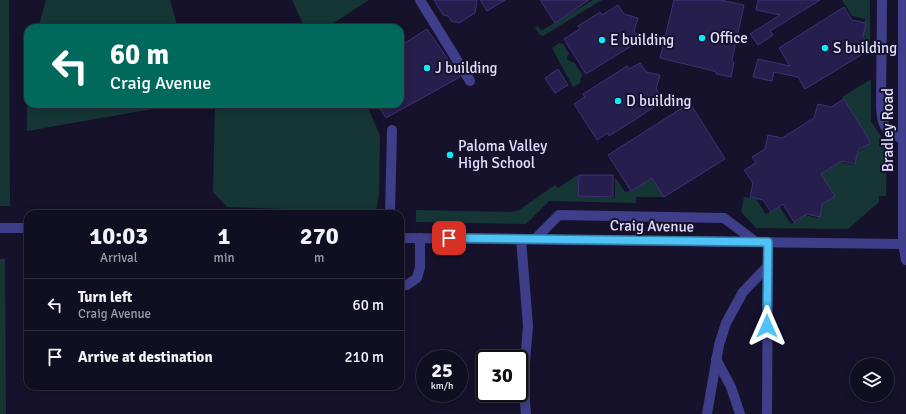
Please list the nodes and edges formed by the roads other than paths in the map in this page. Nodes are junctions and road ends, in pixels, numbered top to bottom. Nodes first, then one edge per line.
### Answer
1 (420, 0) edge
2 (882, 0) edge
3 (903, 0) edge
4 (470, 81) dead end
5 (392, 130) dead end
6 (903, 140) junction
7 (390, 210) edge
8 (0, 228) edge
9 (24, 228) edge
10 (404, 238) edge
11 (420, 238) junction
12 (521, 239) junction
13 (535, 239) junction
14 (756, 242) junction
15 (768, 242) junction
16 (903, 244) junction
17 (906, 260) edge
18 (768, 267) junction
19 (404, 285) edge
20 (716, 359) junction
21 (526, 414) edge
22 (707, 414) edge
23 (740, 414) edge
24 (767, 414) edge

1 - 4 street
2 - 6 street
3 - 6 street, Bradley Road
5 - 7 street
6 - 16 street, Bradley Road
8 - 9 street
10 - 11 street, Craig Avenue
11 - 12 street, Craig Avenue
11 - 19 street
12 - 13 street, Craig Avenue
12 - 21 street
13 - 14 street, Craig Avenue
13 - 14 street
14 - 15 street, Craig Avenue
15 - 16 street, Craig Avenue
15 - 18 street
16 - 17 street, Bradley Road
18 - 20 street
18 - 24 street
20 - 22 street
20 - 23 street

